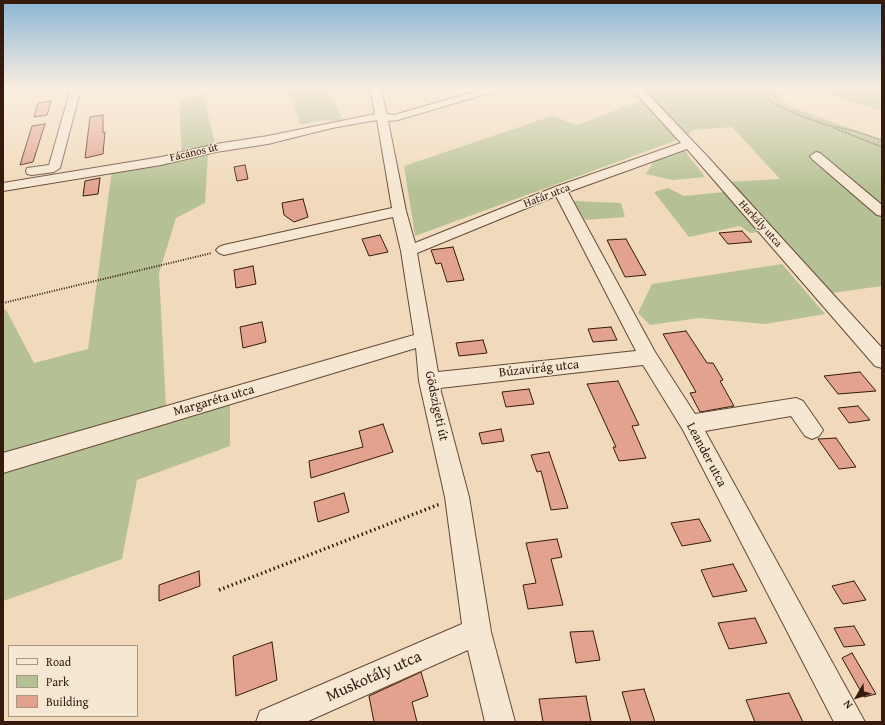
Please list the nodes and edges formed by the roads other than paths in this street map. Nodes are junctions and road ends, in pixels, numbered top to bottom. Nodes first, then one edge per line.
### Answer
1 (67, 122) edge
2 (349, 122) edge
3 (383, 122) edge
4 (666, 122) edge
5 (687, 145) junction
6 (816, 156) dead end
7 (3, 176) edge
8 (3, 187) edge
9 (560, 190) junction
10 (399, 211) junction
11 (882, 212) edge
12 (224, 250) road end
13 (409, 251) junction
14 (424, 339) junction
15 (648, 357) junction
16 (882, 361) edge
17 (429, 381) junction
18 (690, 424) junction
19 (812, 430) dead end
20 (3, 463) edge
21 (478, 632) junction
22 (271, 722) edge
23 (500, 722) edge
24 (850, 722) edge

1 - 7 street
2 - 8 street, Fácános út
3 - 10 street, Gödszigeti út
4 - 5 street, Harkály utca
5 - 9 street, Határ utca
5 - 16 street, Harkály utca
6 - 11 street
9 - 13 street, Határ utca
9 - 15 street, Leander utca
10 - 12 street
10 - 13 street, Gödszigeti út
13 - 14 street, Gödszigeti út
14 - 17 street, Gödszigeti út
14 - 20 street, Margaréta utca
15 - 17 street, Búzavirág utca
15 - 18 street, Leander utca
17 - 21 street, Gödszigeti út
18 - 19 street
18 - 24 street, Leander utca
21 - 22 street, Muskotály utca
21 - 23 street, Gödszigeti út

